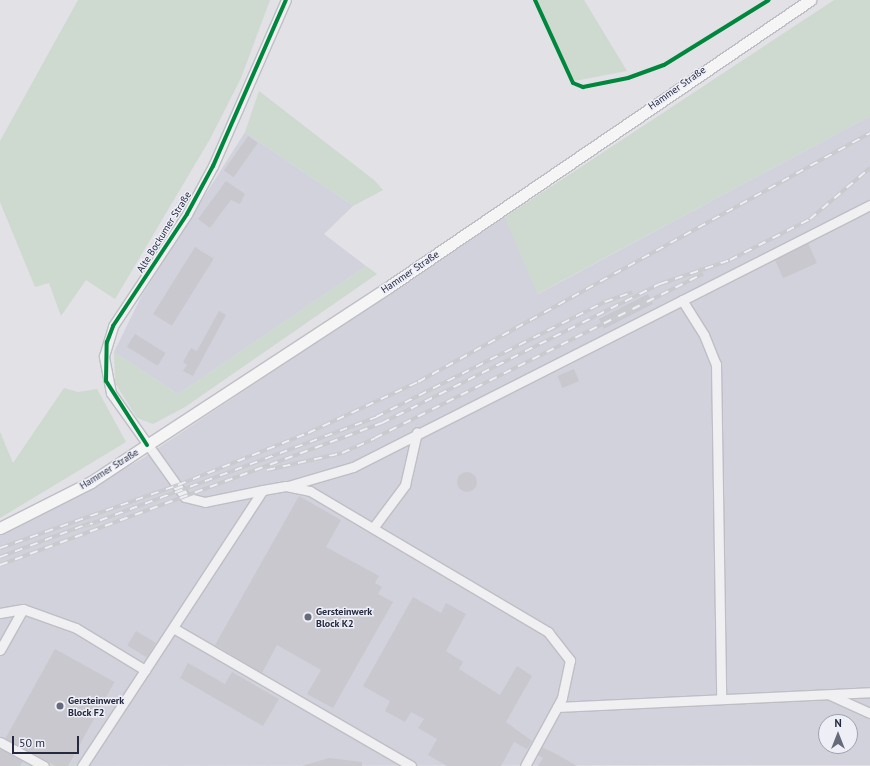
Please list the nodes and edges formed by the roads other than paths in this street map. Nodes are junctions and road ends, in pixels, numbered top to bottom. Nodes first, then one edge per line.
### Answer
1 (286, 0) edge
2 (810, 0) edge
3 (870, 206) edge
4 (682, 300) junction
5 (417, 432) junction
6 (147, 445) junction
7 (286, 486) junction
8 (264, 490) junction
9 (0, 528) edge
10 (373, 528) junction
11 (23, 609) junction
12 (0, 613) edge
13 (175, 629) junction
14 (0, 650) edge
15 (145, 670) junction
16 (870, 692) edge
17 (827, 694) junction
18 (721, 697) junction
19 (557, 708) junction
20 (870, 713) edge
21 (0, 742) edge
22 (44, 766) edge
23 (82, 766) edge
24 (411, 766) edge
25 (525, 766) edge

1 - 6 street, Alte Bockumer Straße
2 - 6 main road, Hammer Straße
3 - 4 street, Alte Bockumer Straße
4 - 5 street, Alte Bockumer Straße
4 - 18 street
5 - 7 street, Alte Bockumer Straße
5 - 10 street
6 - 8 street, Alte Bockumer Straße
6 - 9 main road, Hammer Straße
7 - 8 street, Alte Bockumer Straße
7 - 10 street
8 - 13 street
10 - 19 street
11 - 12 street
11 - 14 street
11 - 15 street
13 - 15 street
13 - 24 street
15 - 23 street
16 - 17 street
17 - 18 street
17 - 20 street
18 - 19 street
19 - 25 street
21 - 22 street

